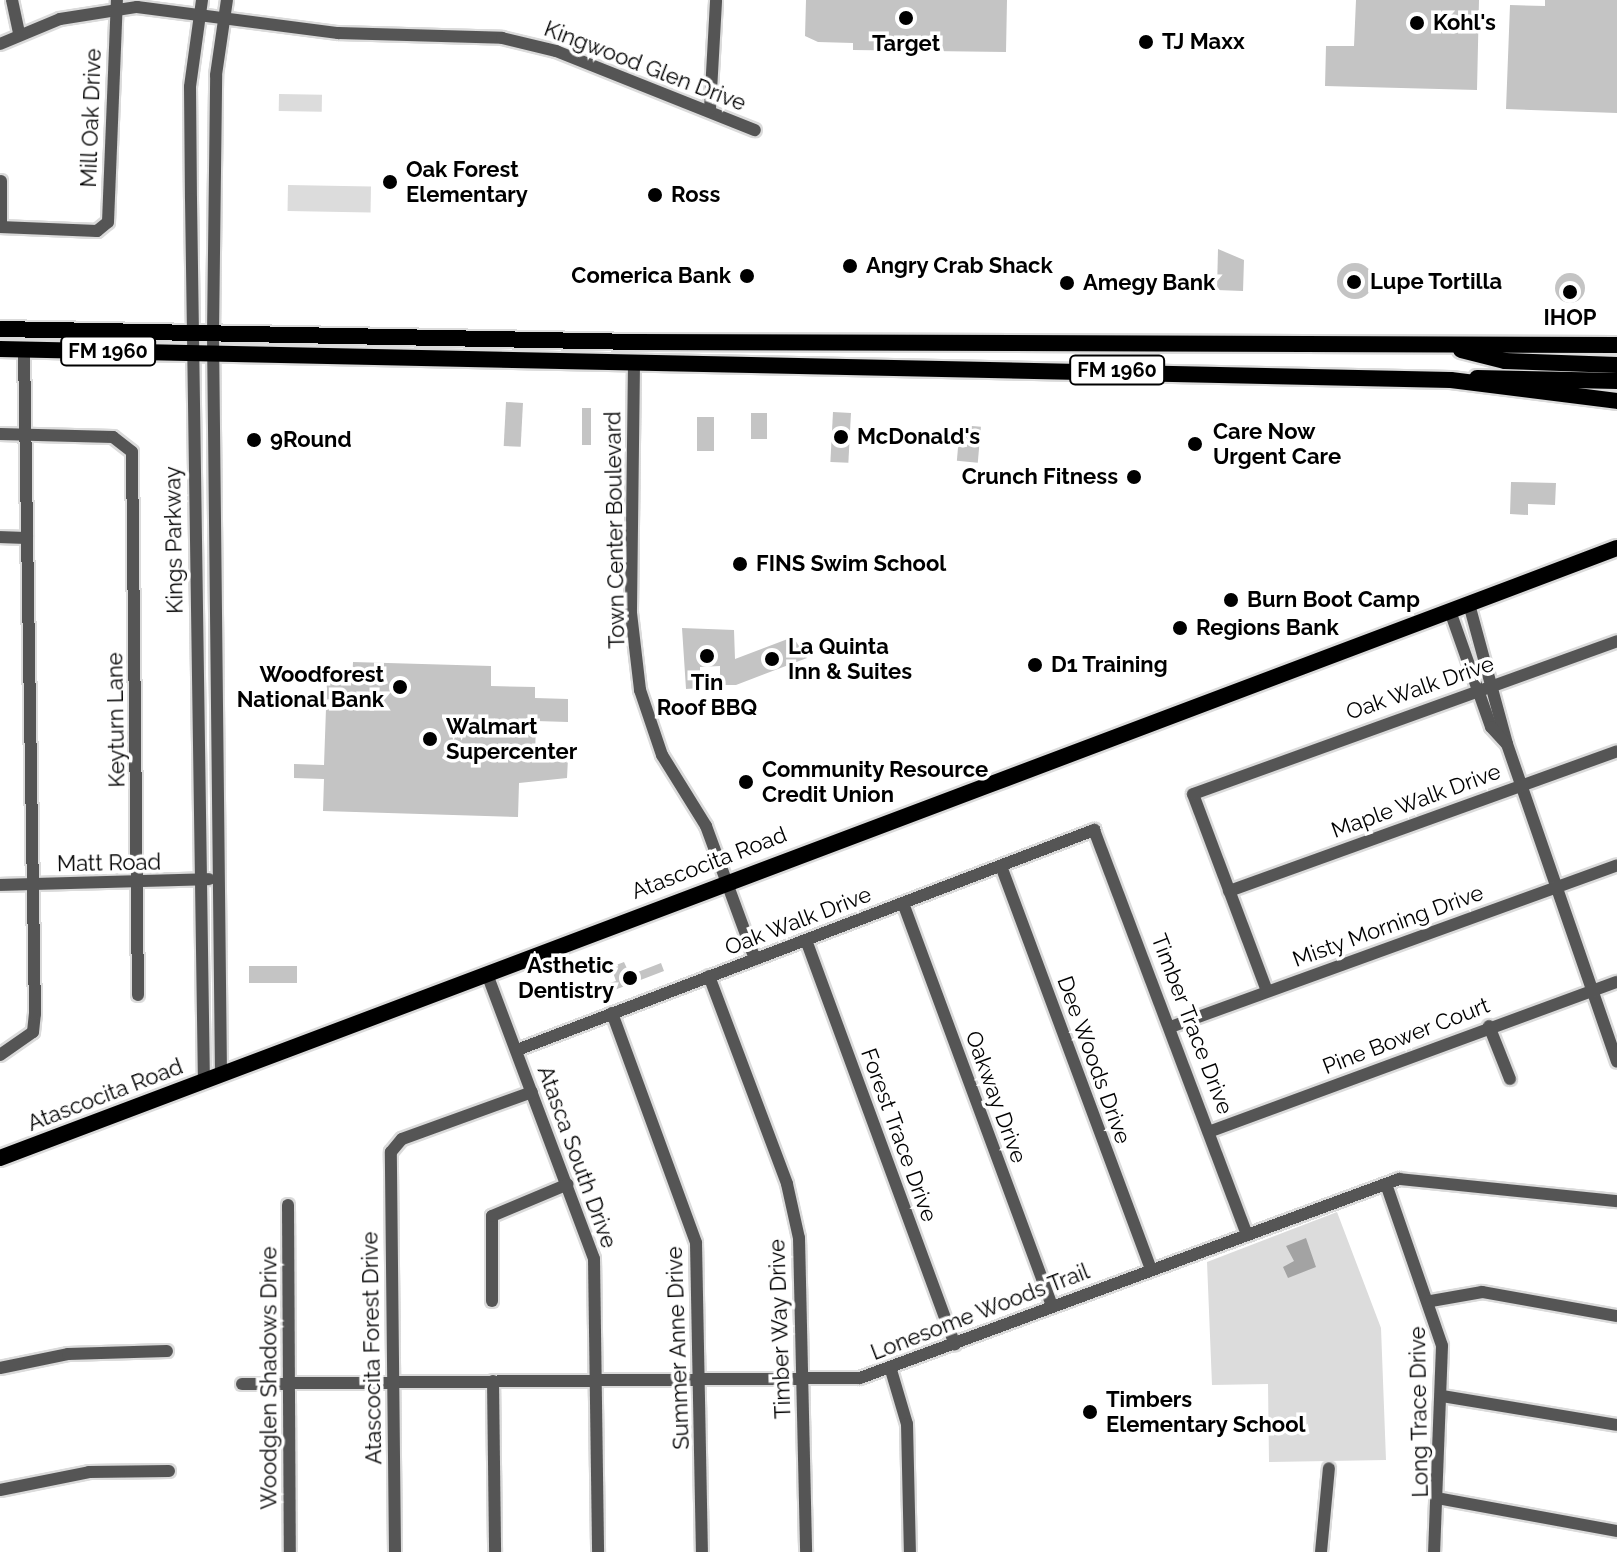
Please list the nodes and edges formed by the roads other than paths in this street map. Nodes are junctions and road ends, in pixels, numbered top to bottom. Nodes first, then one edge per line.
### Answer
1 (12, 0) edge
2 (202, 0) edge
3 (227, 0) edge
4 (716, 0) edge
5 (117, 4) edge
6 (199, 15) junction
7 (225, 20) junction
8 (19, 32) junction
9 (0, 44) edge
10 (710, 109) junction
11 (755, 130) dead end
12 (1, 181) edge
13 (191, 199) junction
14 (215, 199) junction
15 (0, 227) edge
16 (0, 329) edge
17 (192, 334) junction
18 (213, 335) junction
19 (1617, 345) edge
20 (1455, 348) junction
21 (0, 349) edge
22 (24, 350) junction
23 (192, 353) junction
24 (213, 354) junction
25 (634, 363) junction
26 (1617, 365) edge
27 (1451, 380) junction
28 (1617, 381) edge
29 (1617, 401) edge
30 (0, 434) edge
31 (25, 435) junction
32 (0, 537) edge
33 (27, 538) junction
34 (1617, 548) edge
35 (1469, 604) junction
36 (1450, 611) junction
37 (1617, 641) edge
38 (1492, 684) junction
39 (1476, 689) junction
40 (1507, 744) junction
41 (1617, 751) edge
42 (1522, 783) junction
43 (1094, 830) joint
44 (1617, 865) edge
45 (1001, 866) junction
46 (218, 878) junction
47 (726, 879) junction
48 (201, 880) junction
49 (138, 883) junction
50 (33, 884) junction
51 (0, 885) edge
52 (1557, 885) junction
53 (1229, 891) junction
54 (903, 903) junction
55 (806, 940) junction
56 (755, 959) junction
57 (487, 974) junction
58 (709, 976) junction
59 (1617, 982) edge
60 (1267, 991) junction
61 (1591, 991) junction
62 (138, 995) dead end
63 (612, 1013) junction
64 (1173, 1026) junction
65 (1489, 1026) junction
66 (517, 1050) junction
67 (0, 1055) edge
68 (1617, 1062) edge
69 (221, 1075) junction
70 (1510, 1079) dead end
71 (204, 1081) junction
72 (532, 1092) junction
73 (1211, 1131) junction
74 (0, 1158) edge
75 (568, 1184) junction
76 (1386, 1184) junction
77 (1617, 1201) edge
78 (288, 1205) dead end
79 (1247, 1235) junction
80 (1151, 1269) junction
81 (492, 1301) dead end
82 (1431, 1301) junction
83 (1052, 1306) junction
84 (1617, 1316) edge
85 (955, 1344) junction
86 (167, 1351) dead end
87 (0, 1368) edge
88 (891, 1370) junction
89 (802, 1378) junction
90 (700, 1379) junction
91 (596, 1380) junction
92 (493, 1381) junction
93 (393, 1382) junction
94 (288, 1383) junction
95 (242, 1384) dead end
96 (1442, 1396) junction
97 (1617, 1425) edge
98 (1329, 1468) dead end
99 (169, 1471) dead end
100 (0, 1490) edge
101 (1442, 1499) junction
102 (1617, 1531) edge
103 (290, 1552) edge
104 (395, 1552) edge
105 (495, 1552) edge
106 (598, 1552) edge
107 (702, 1552) edge
108 (806, 1552) edge
109 (910, 1552) edge
110 (1321, 1552) edge
111 (1434, 1552) edge

1 - 8 street
2 - 6 street, Kings Parkway
3 - 7 street, Kings Parkway
4 - 10 street
5 - 6 street, Kingwood Glen Drive
5 - 8 street, Kingwood Glen Drive
5 - 15 street, Mill Oak Drive
6 - 7 street, Kingwood Glen Drive
6 - 13 street, Kings Parkway
7 - 10 street, Kingwood Glen Drive
7 - 14 street, Kings Parkway
8 - 9 street, Kingwood Glen Drive
10 - 11 street, Kingwood Glen Drive
12 - 15 street
13 - 14 street
13 - 17 street, Kings Parkway
14 - 18 street, Kings Parkway
16 - 17 main road, FM 1960 / FM 1960
17 - 18 main road, FM 1960 / FM 1960
17 - 23 street, Kings Parkway
18 - 20 main road, FM 1960 / FM 1960
18 - 24 street, Kings Parkway
19 - 20 main road, FM 1960 / FM 1960
20 - 26 main road
21 - 22 main road, FM 1960 / FM 1960
22 - 23 main road, FM 1960 / FM 1960
22 - 31 street
23 - 24 main road, FM 1960 / FM 1960
23 - 48 street, Kings Parkway
24 - 25 main road, FM 1960 / FM 1960
24 - 46 street, Kings Parkway
25 - 27 main road, FM 1960 / FM 1960
25 - 47 street, Town Center Boulevard
27 - 28 main road
27 - 29 main road, FM 1960 / FM 1960
30 - 31 street
31 - 33 street
31 - 49 street, Keyturn Lane
32 - 33 street
33 - 50 street
34 - 35 main road, Atascocita Road
35 - 36 main road, Atascocita Road
35 - 38 street
36 - 39 street
36 - 47 main road, Atascocita Road
37 - 38 street, Oak Walk Drive
38 - 39 street, Oak Walk Drive
38 - 40 street
39 - 40 street
39 - 53 street, Oak Walk Drive
40 - 42 street
41 - 42 street, Maple Walk Drive
42 - 52 street
42 - 53 street, Maple Walk Drive
43 - 45 street, Oak Walk Drive
43 - 64 street, Timber Trace Drive
44 - 52 street, Misty Morning Drive
45 - 54 street, Oak Walk Drive
45 - 80 street, Dee Woods Drive
46 - 48 street, Matt Road
46 - 69 street, Kings Parkway
47 - 56 street, Town Center Boulevard
47 - 57 main road, Atascocita Road
48 - 49 street, Matt Road
48 - 71 street, Kings Parkway
49 - 50 street, Matt Road
49 - 62 street, Keyturn Lane
50 - 51 street, Matt Road
50 - 67 street
52 - 60 street, Misty Morning Drive
52 - 61 street
53 - 60 street
54 - 55 street, Oak Walk Drive
54 - 83 street, Oakway Drive
55 - 56 street, Oak Walk Drive
55 - 85 street, Forest Trace Drive
56 - 58 street, Oak Walk Drive
57 - 66 street, Atasca South Drive
57 - 69 main road, Atascocita Road
58 - 63 street, Oak Walk Drive
58 - 89 street, Timber Way Drive
59 - 61 street, Pine Bower Court
60 - 64 street, Misty Morning Drive
61 - 65 street, Pine Bower Court
61 - 68 street
63 - 66 street, Oak Walk Drive
63 - 90 street, Summer Anne Drive
64 - 73 street, Timber Trace Drive
65 - 70 street
65 - 73 street, Pine Bower Court
66 - 72 street, Atasca South Drive
69 - 71 main road, Atascocita Road
71 - 74 main road, Atascocita Road
72 - 75 street, Atasca South Drive
72 - 93 street, Atascocita Forest Drive
73 - 79 street, Timber Trace Drive
75 - 81 street
75 - 91 street, Atasca South Drive
76 - 77 street, Lonesome Woods Trail
76 - 79 street, Lonesome Woods Trail
76 - 82 street, Long Trace Drive
78 - 94 street, Woodglen Shadows Drive
79 - 80 street, Lonesome Woods Trail
80 - 83 street, Lonesome Woods Trail
82 - 84 street
82 - 96 street, Long Trace Drive
83 - 85 street, Lonesome Woods Trail
85 - 88 street, Lonesome Woods Trail
86 - 87 street
88 - 89 street, Lonesome Woods Trail
88 - 109 street
89 - 90 street, Lonesome Woods Trail
89 - 108 street, Timber Way Drive
90 - 91 street, Lonesome Woods Trail
90 - 107 street, Summer Anne Drive
91 - 92 street, Lonesome Woods Trail
91 - 106 street, Atasca South Drive
92 - 93 street, Lonesome Woods Trail
92 - 105 street
93 - 94 street, Lonesome Woods Trail
93 - 104 street, Atascocita Forest Drive
94 - 95 street, Lonesome Woods Trail
94 - 103 street, Woodglen Shadows Drive
96 - 97 street
96 - 101 street, Long Trace Drive
98 - 110 street
99 - 100 street
101 - 102 street
101 - 111 street, Long Trace Drive

